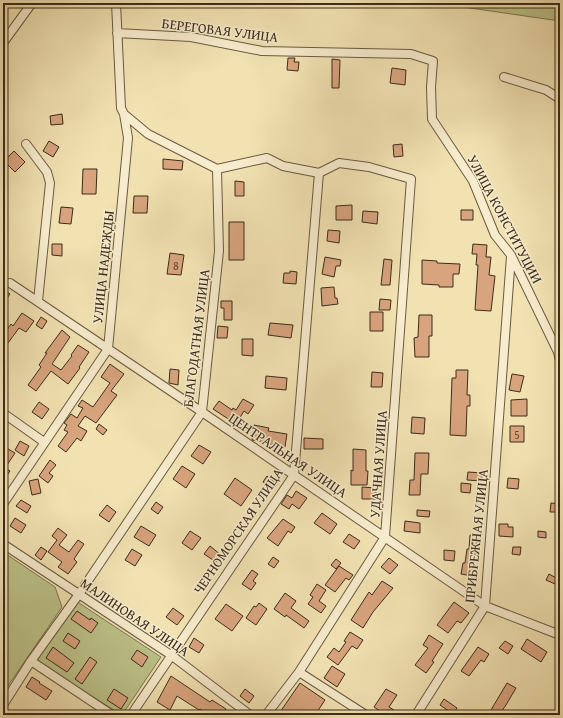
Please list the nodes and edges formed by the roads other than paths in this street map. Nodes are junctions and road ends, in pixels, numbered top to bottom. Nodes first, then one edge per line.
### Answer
1 (32, 3) edge
2 (116, 3) edge
3 (117, 33) junction
4 (3, 43) edge
5 (391, 54) joint
6 (504, 77) dead end
7 (560, 99) edge
8 (124, 114) junction
9 (26, 144) dead end
10 (217, 169) junction
11 (319, 173) junction
12 (511, 255) junction
13 (10, 283) dead end
14 (38, 301) junction
15 (108, 349) junction
16 (560, 361) edge
17 (202, 412) junction
18 (3, 413) edge
19 (44, 442) junction
20 (294, 475) junction
21 (3, 504) edge
22 (385, 537) junction
23 (3, 544) edge
24 (79, 594) junction
25 (485, 606) junction
26 (560, 635) edge
27 (171, 655) junction
28 (31, 661) junction
29 (299, 672) junction
30 (3, 705) edge
31 (112, 715) edge
32 (131, 715) edge
33 (250, 715) edge
34 (266, 715) edge
35 (366, 715) edge
36 (416, 715) edge

1 - 4 street
2 - 3 street, УЛИЦА НАДЕЖДЫ
3 - 5 street, БЕРЕГОВАЯ УЛИЦА
3 - 8 street, УЛИЦА НАДЕЖДЫ
5 - 12 street, УЛИЦА КОНСТИТУЦИИ
6 - 7 street
8 - 10 street
8 - 15 street, УЛИЦА НАДЕЖДЫ
9 - 14 street
10 - 11 street
10 - 17 street, БЛАГОДАТНАЯ УЛИЦА
11 - 20 street, ЧЕРНОМОРСКАЯ УЛИЦА
11 - 22 street, УДАЧНАЯ УЛИЦА
12 - 16 street, УЛИЦА КОНСТИТУЦИИ
12 - 25 street, ПРИБРЕЖНАЯ УЛИЦА
13 - 14 street, ЦЕНТРАЛЬНАЯ УЛИЦА
14 - 15 street, ЦЕНТРАЛЬНАЯ УЛИЦА
15 - 17 street, ЦЕНТРАЛЬНАЯ УЛИЦА
15 - 19 street, УЛИЦА НАДЕЖДЫ
17 - 20 street, ЦЕНТРАЛЬНАЯ УЛИЦА
17 - 24 street, БЛАГОДАТНАЯ УЛИЦА
18 - 19 street
19 - 21 street, УЛИЦА НАДЕЖДЫ
20 - 22 street, ЦЕНТРАЛЬНАЯ УЛИЦА
20 - 27 street, ЧЕРНОМОРСКАЯ УЛИЦА
22 - 25 street, ЦЕНТРАЛЬНАЯ УЛИЦА
22 - 29 street, УДАЧНАЯ УЛИЦА
23 - 24 street, МАЛИНОВАЯ УЛИЦА
24 - 27 street, МАЛИНОВАЯ УЛИЦА
24 - 28 street, БЛАГОДАТНАЯ УЛИЦА
25 - 26 street, ЦЕНТРАЛЬНАЯ УЛИЦА
25 - 36 street, ПРИБРЕЖНАЯ УЛИЦА
27 - 32 street, ЧЕРНОМОРСКАЯ УЛИЦА
27 - 33 street, МАЛИНОВАЯ УЛИЦА
28 - 30 street, БЛАГОДАТНАЯ УЛИЦА
28 - 31 street
29 - 34 street, УДАЧНАЯ УЛИЦА
29 - 35 street

